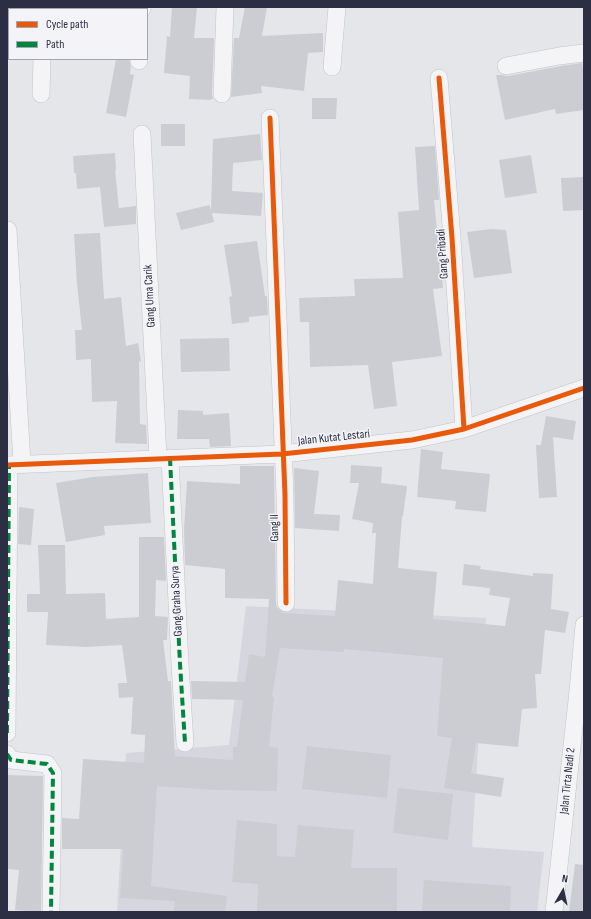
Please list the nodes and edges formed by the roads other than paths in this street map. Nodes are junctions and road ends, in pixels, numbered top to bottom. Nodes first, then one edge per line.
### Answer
1 (225, 7) edge
2 (337, 7) edge
3 (584, 53) edge
4 (42, 60) edge
5 (506, 66) dead end
6 (332, 67) dead end
7 (439, 78) dead end
8 (41, 94) dead end
9 (222, 94) dead end
10 (270, 118) dead end
11 (142, 134) dead end
12 (8, 230) dead end
13 (584, 388) edge
14 (464, 429) junction
15 (282, 454) junction
16 (164, 458) junction
17 (13, 464) edge
18 (286, 603) dead end
19 (584, 625) edge
20 (7, 733) edge
21 (185, 743) dead end
22 (7, 754) edge
23 (52, 912) edge
24 (554, 912) edge

1 - 9 street
2 - 6 street
3 - 5 street
4 - 8 street
7 - 14 street, Gang Pribadi
10 - 15 street, Gang II
11 - 16 street, Gang Uma Carik
12 - 17 street
13 - 14 street, Jalan Kutat Lestari
14 - 15 street, Jalan Kutat Lestari
15 - 16 street, Jalan Kutat Lestari
15 - 18 street, Gang II
16 - 17 street, Jalan Kutat Lestari
16 - 21 street, Gang Graha Surya
17 - 20 street
19 - 24 street, Jalan Tirta Nadi 2
22 - 23 street

